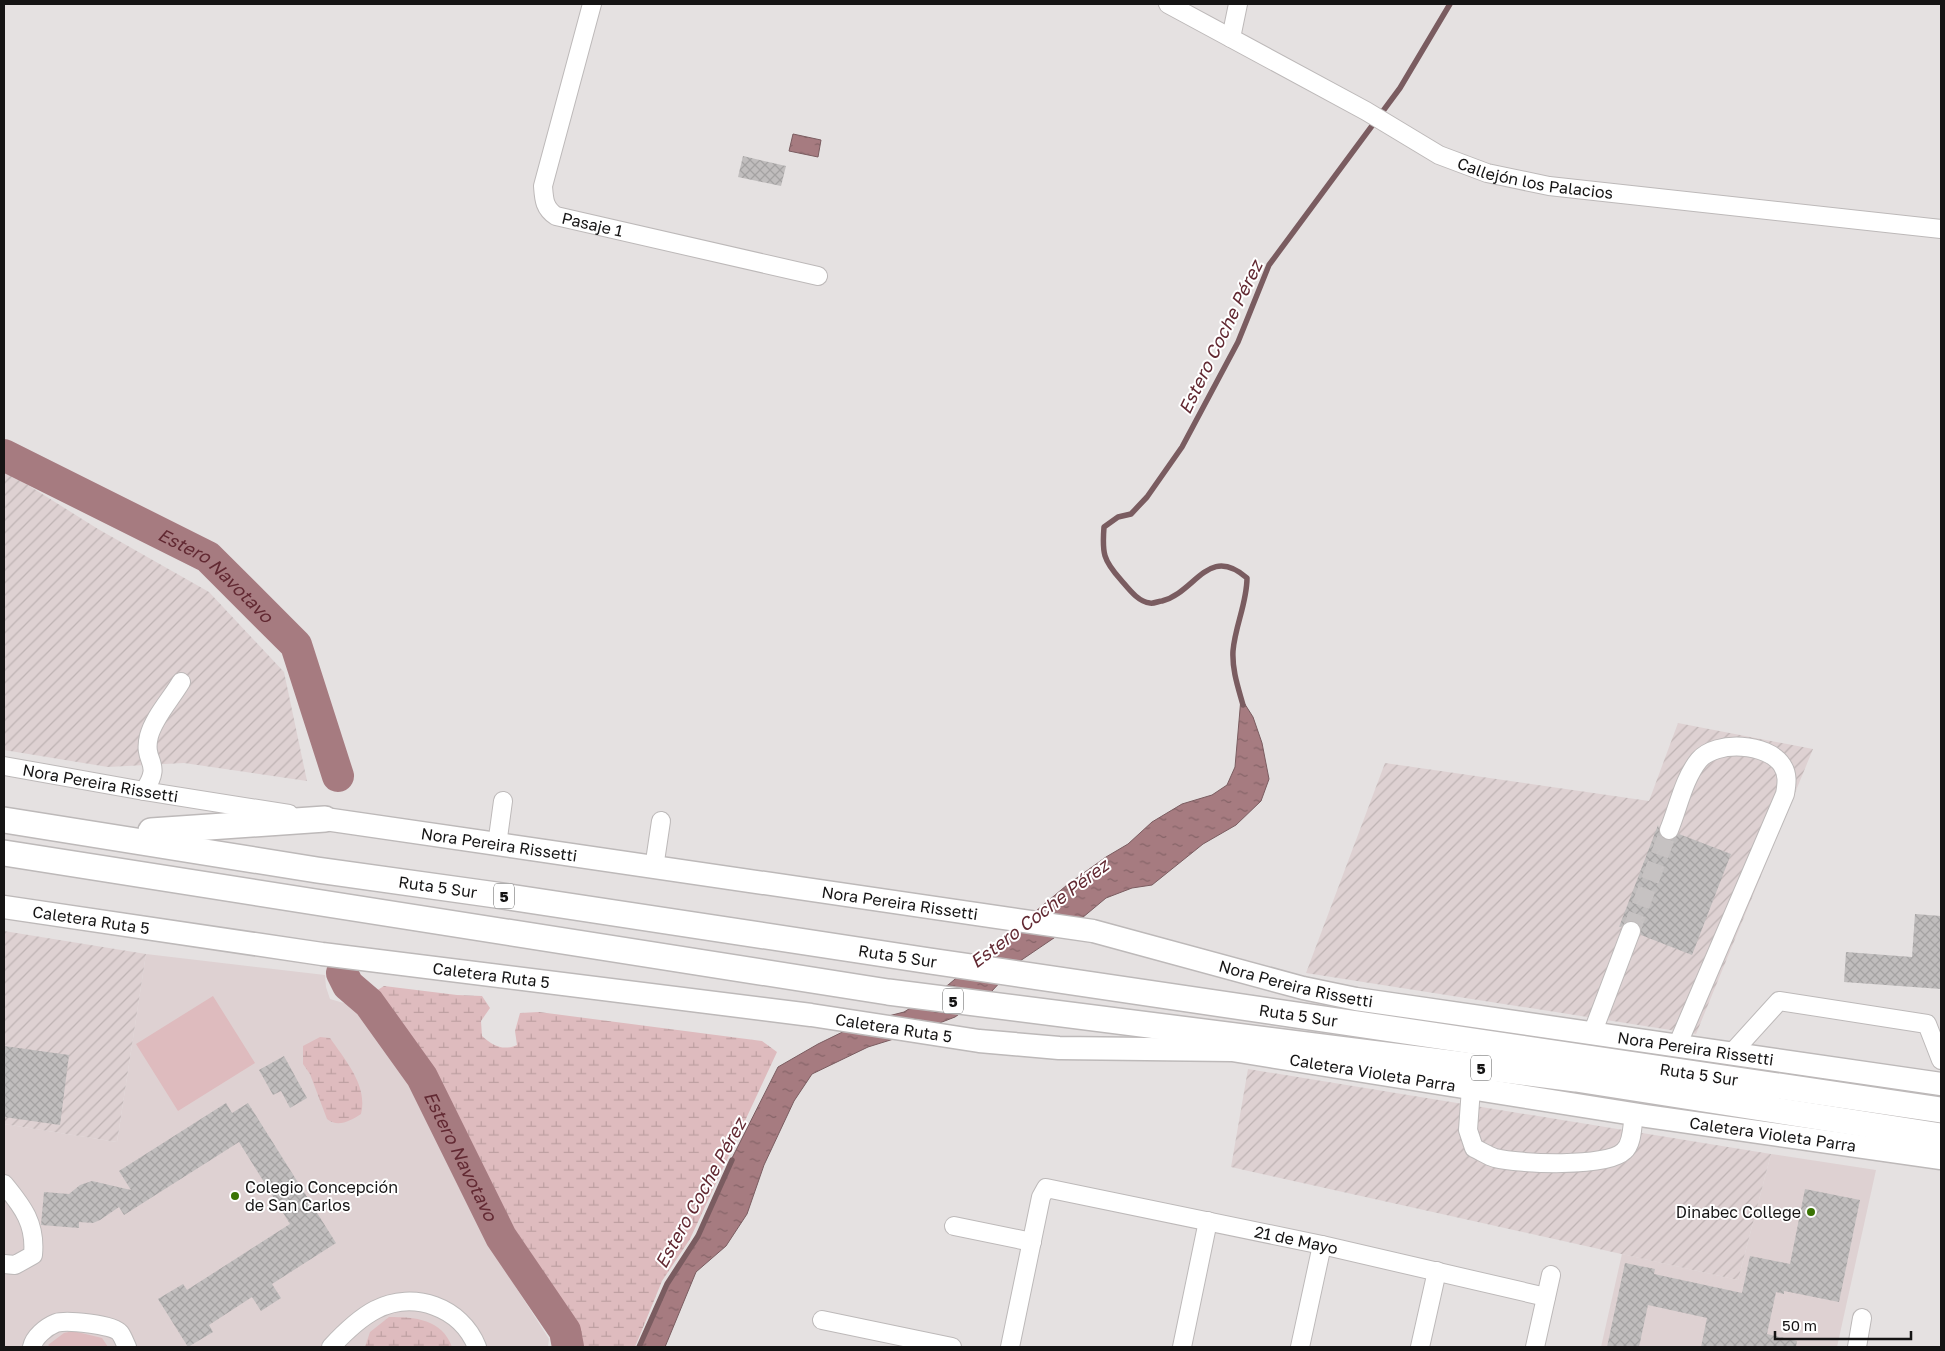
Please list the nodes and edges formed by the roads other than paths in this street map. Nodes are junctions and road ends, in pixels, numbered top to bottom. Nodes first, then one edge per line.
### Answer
1 (592, 4) edge
2 (1168, 4) edge
3 (1238, 4) edge
4 (1231, 38) junction
5 (1941, 229) edge
6 (818, 276) dead end
7 (181, 682) dead end
8 (4, 766) edge
9 (144, 791) junction
10 (503, 801) dead end
11 (4, 820) edge
12 (325, 820) junction
13 (661, 821) dead end
14 (78, 830) junction
15 (1669, 830) tunnel mouth
16 (497, 845) junction
17 (4, 853) edge
18 (654, 868) junction
19 (4, 907) edge
20 (1631, 931) tunnel mouth
21 (1592, 1034) junction
22 (979, 1041) joint
23 (1677, 1046) junction
24 (1730, 1055) junction
25 (1941, 1060) edge
26 (1941, 1084) edge
27 (1471, 1088) junction
28 (1941, 1110) edge
29 (1634, 1114) junction
30 (1941, 1136) edge
31 (1941, 1158) edge
32 (4, 1184) edge
33 (1208, 1221) junction
34 (954, 1226) dead end
35 (1032, 1242) junction
36 (1322, 1245) junction
37 (4, 1264) edge
38 (1437, 1271) junction
39 (1551, 1275) dead end
40 (1546, 1297) junction
41 (1862, 1318) dead end
42 (822, 1320) dead end
43 (32, 1347) edge
44 (126, 1347) edge
45 (331, 1347) edge
46 (477, 1347) edge
47 (952, 1347) edge
48 (1010, 1347) edge
49 (1182, 1347) edge
50 (1300, 1347) edge
51 (1420, 1347) edge
52 (1535, 1347) edge
53 (1856, 1347) edge

1 - 6 street, Pasaje 1
2 - 4 street, Callejón los Palacios
3 - 4 street
4 - 5 street, Callejón los Palacios
7 - 9 street
8 - 9 street, Nora Pereira Rissetti
9 - 12 street, Nora Pereira Rissetti
10 - 16 street
11 - 14 highway, Ruta 5 Sur / 5
12 - 14 highway
12 - 16 main road, Nora Pereira Rissetti
13 - 18 street
14 - 28 highway, Ruta 5 Sur / 5
15 - 23 street
16 - 18 main road, Nora Pereira Rissetti
17 - 30 highway, Ruta 5 Sur / 5
18 - 21 main road, Nora Pereira Rissetti
19 - 22 main road, Caletera Ruta 5
20 - 21 street
21 - 23 main road, Nora Pereira Rissetti
22 - 27 main road, Caletera Violeta Parra
23 - 24 main road, Nora Pereira Rissetti
24 - 25 street
24 - 26 main road, Nora Pereira Rissetti
27 - 29 main road, Caletera Violeta Parra
27 - 29 street
29 - 31 main road, Caletera Violeta Parra
32 - 37 street
33 - 35 street, 21 de Mayo
33 - 36 street, 21 de Mayo
33 - 49 street
34 - 35 street
35 - 48 street
36 - 38 street, 21 de Mayo
36 - 50 street
38 - 40 street, 21 de Mayo
38 - 51 street
39 - 40 street
40 - 52 street
41 - 53 street
42 - 47 street
43 - 44 street
45 - 46 street

